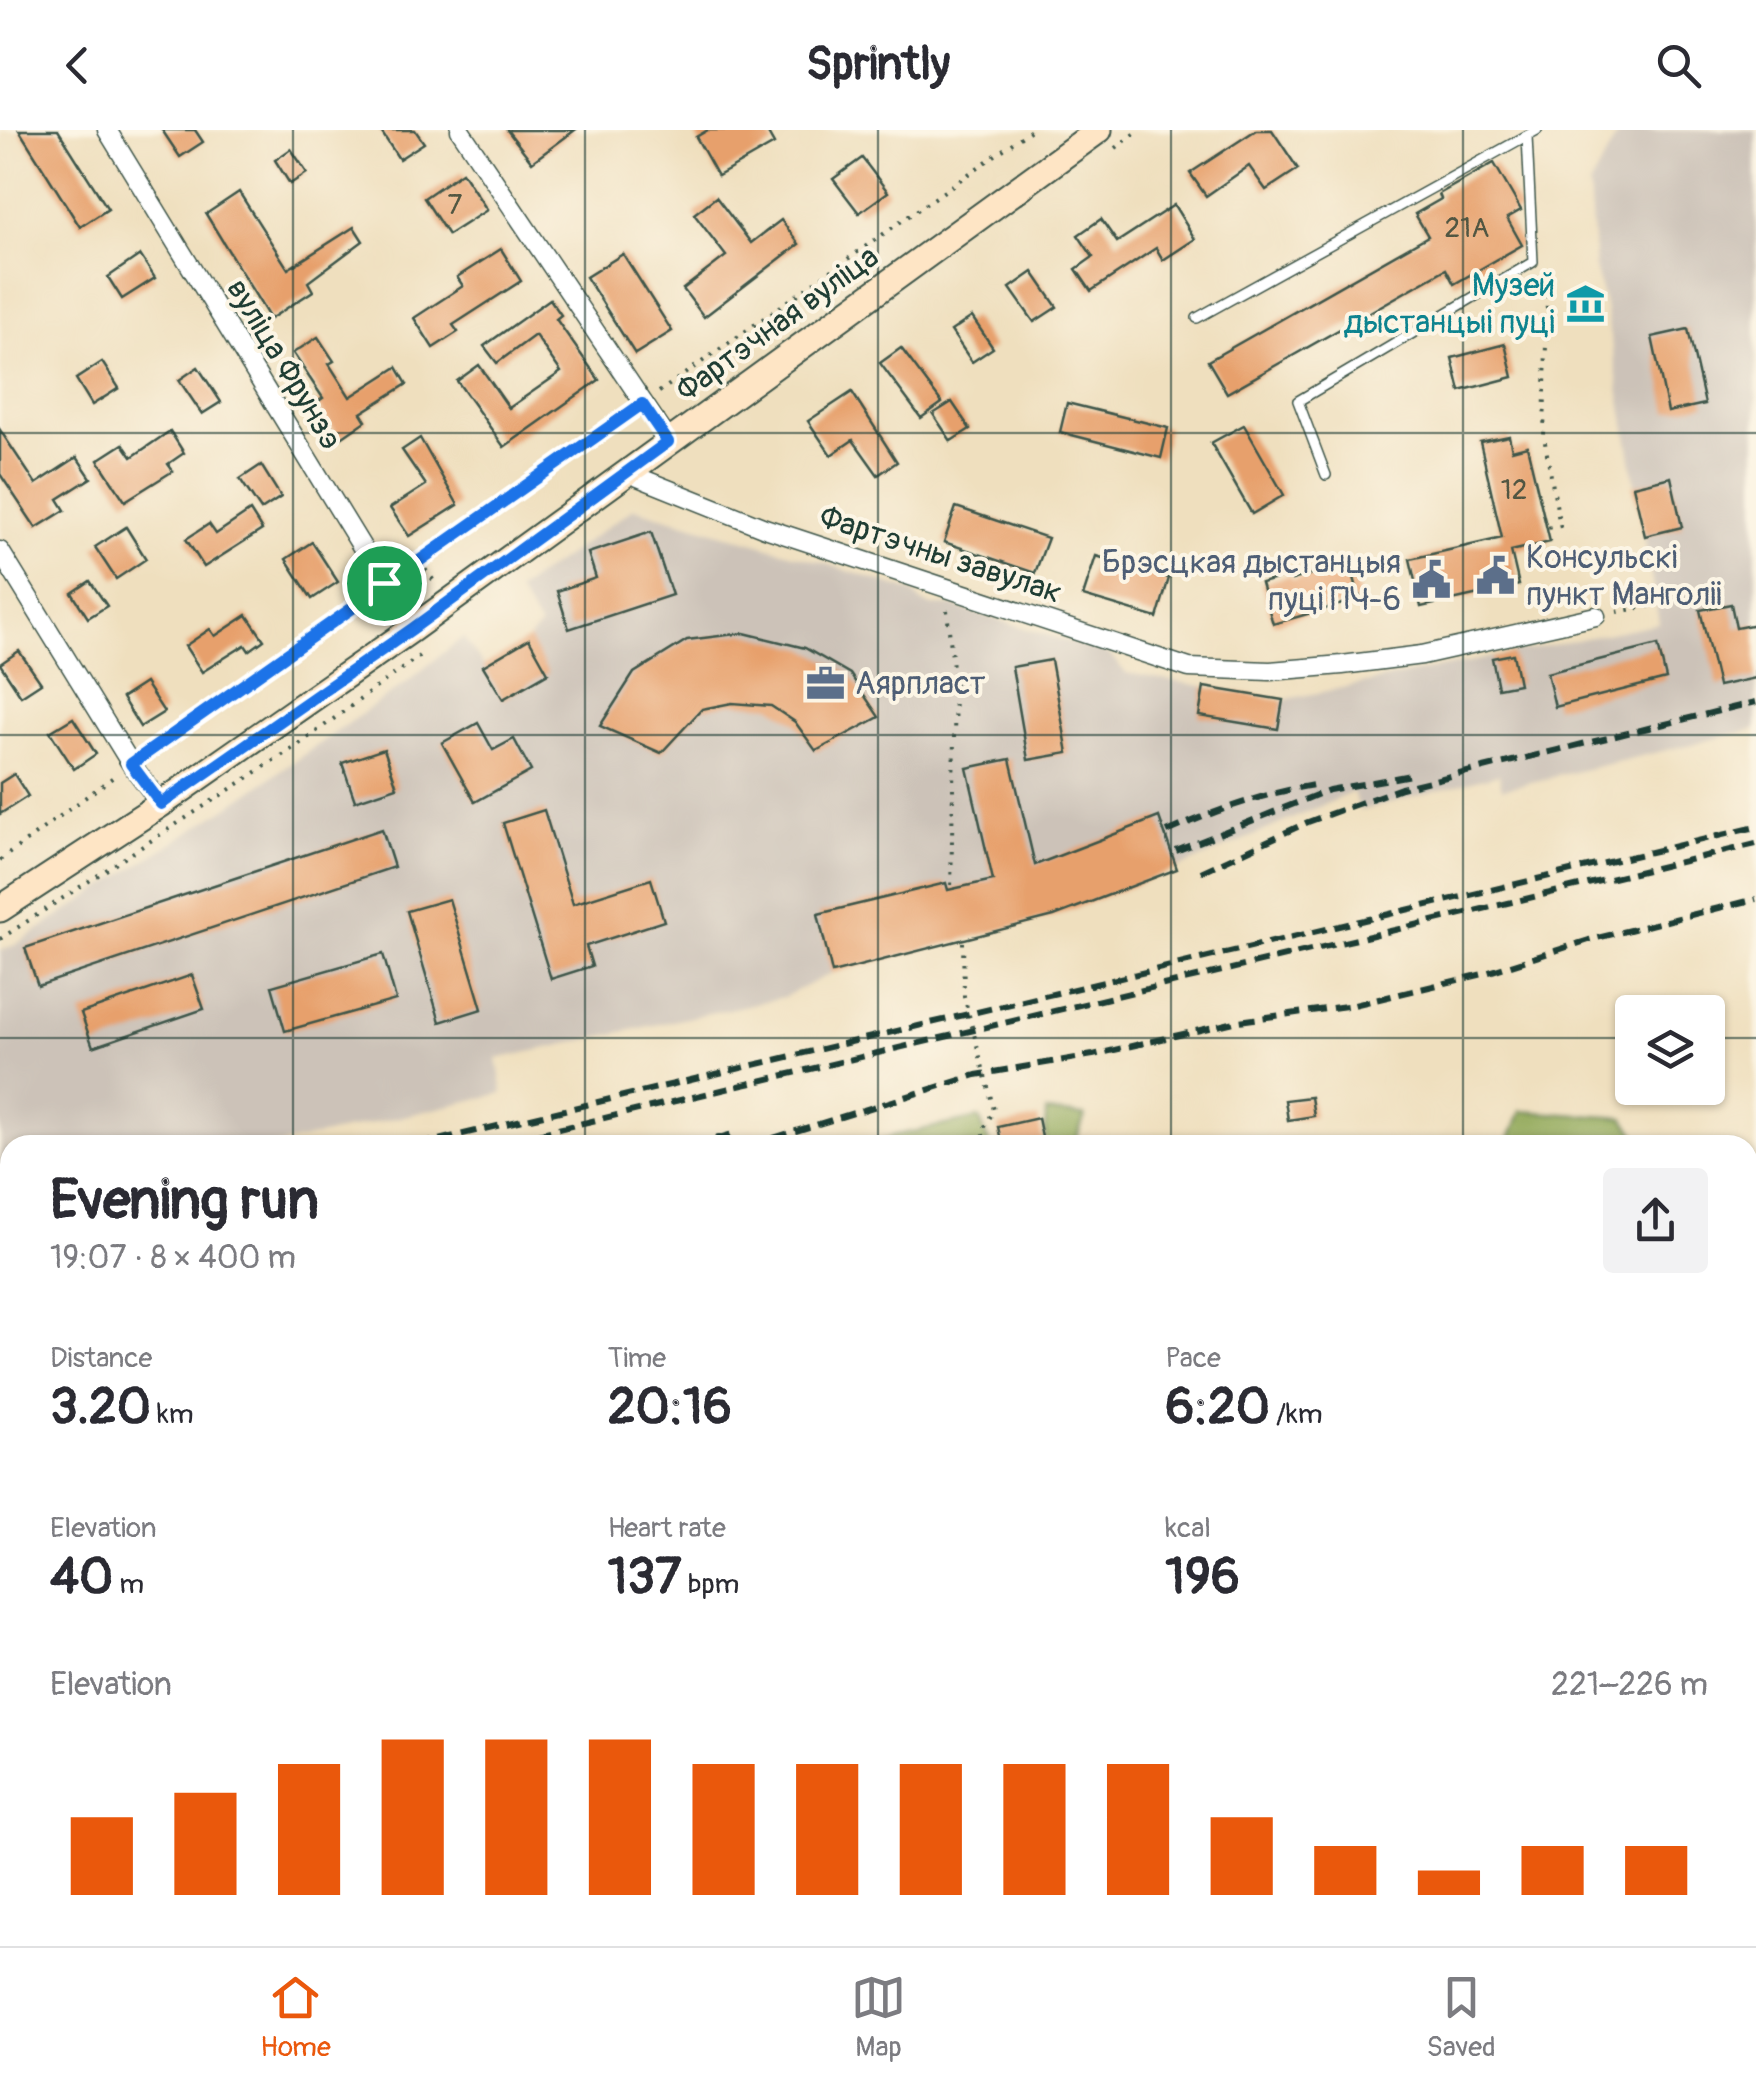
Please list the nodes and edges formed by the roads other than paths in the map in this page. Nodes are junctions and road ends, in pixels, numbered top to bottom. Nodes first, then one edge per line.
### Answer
1 (106, 130) edge
2 (460, 130) edge
3 (1100, 130) edge
4 (1538, 130) edge
5 (1527, 136) junction
6 (1196, 318) dead end
7 (668, 442) junction
8 (628, 473) junction
9 (1326, 476) dead end
10 (0, 551) edge
11 (1596, 616) road end
12 (412, 629) junction
13 (161, 804) junction
14 (0, 909) edge

1 - 12 street, вуліца Фрунзэ
2 - 7 street
3 - 7 main road, Фартэчная вуліца
4 - 5 lane
5 - 6 lane
5 - 9 lane
7 - 8 main road, Фартэчная вуліца
8 - 11 street, Фартэчны завулак
8 - 12 main road, Фартэчная вуліца
10 - 13 street
12 - 13 main road, Фартэчная вуліца
13 - 14 main road, Фартэчная вуліца

